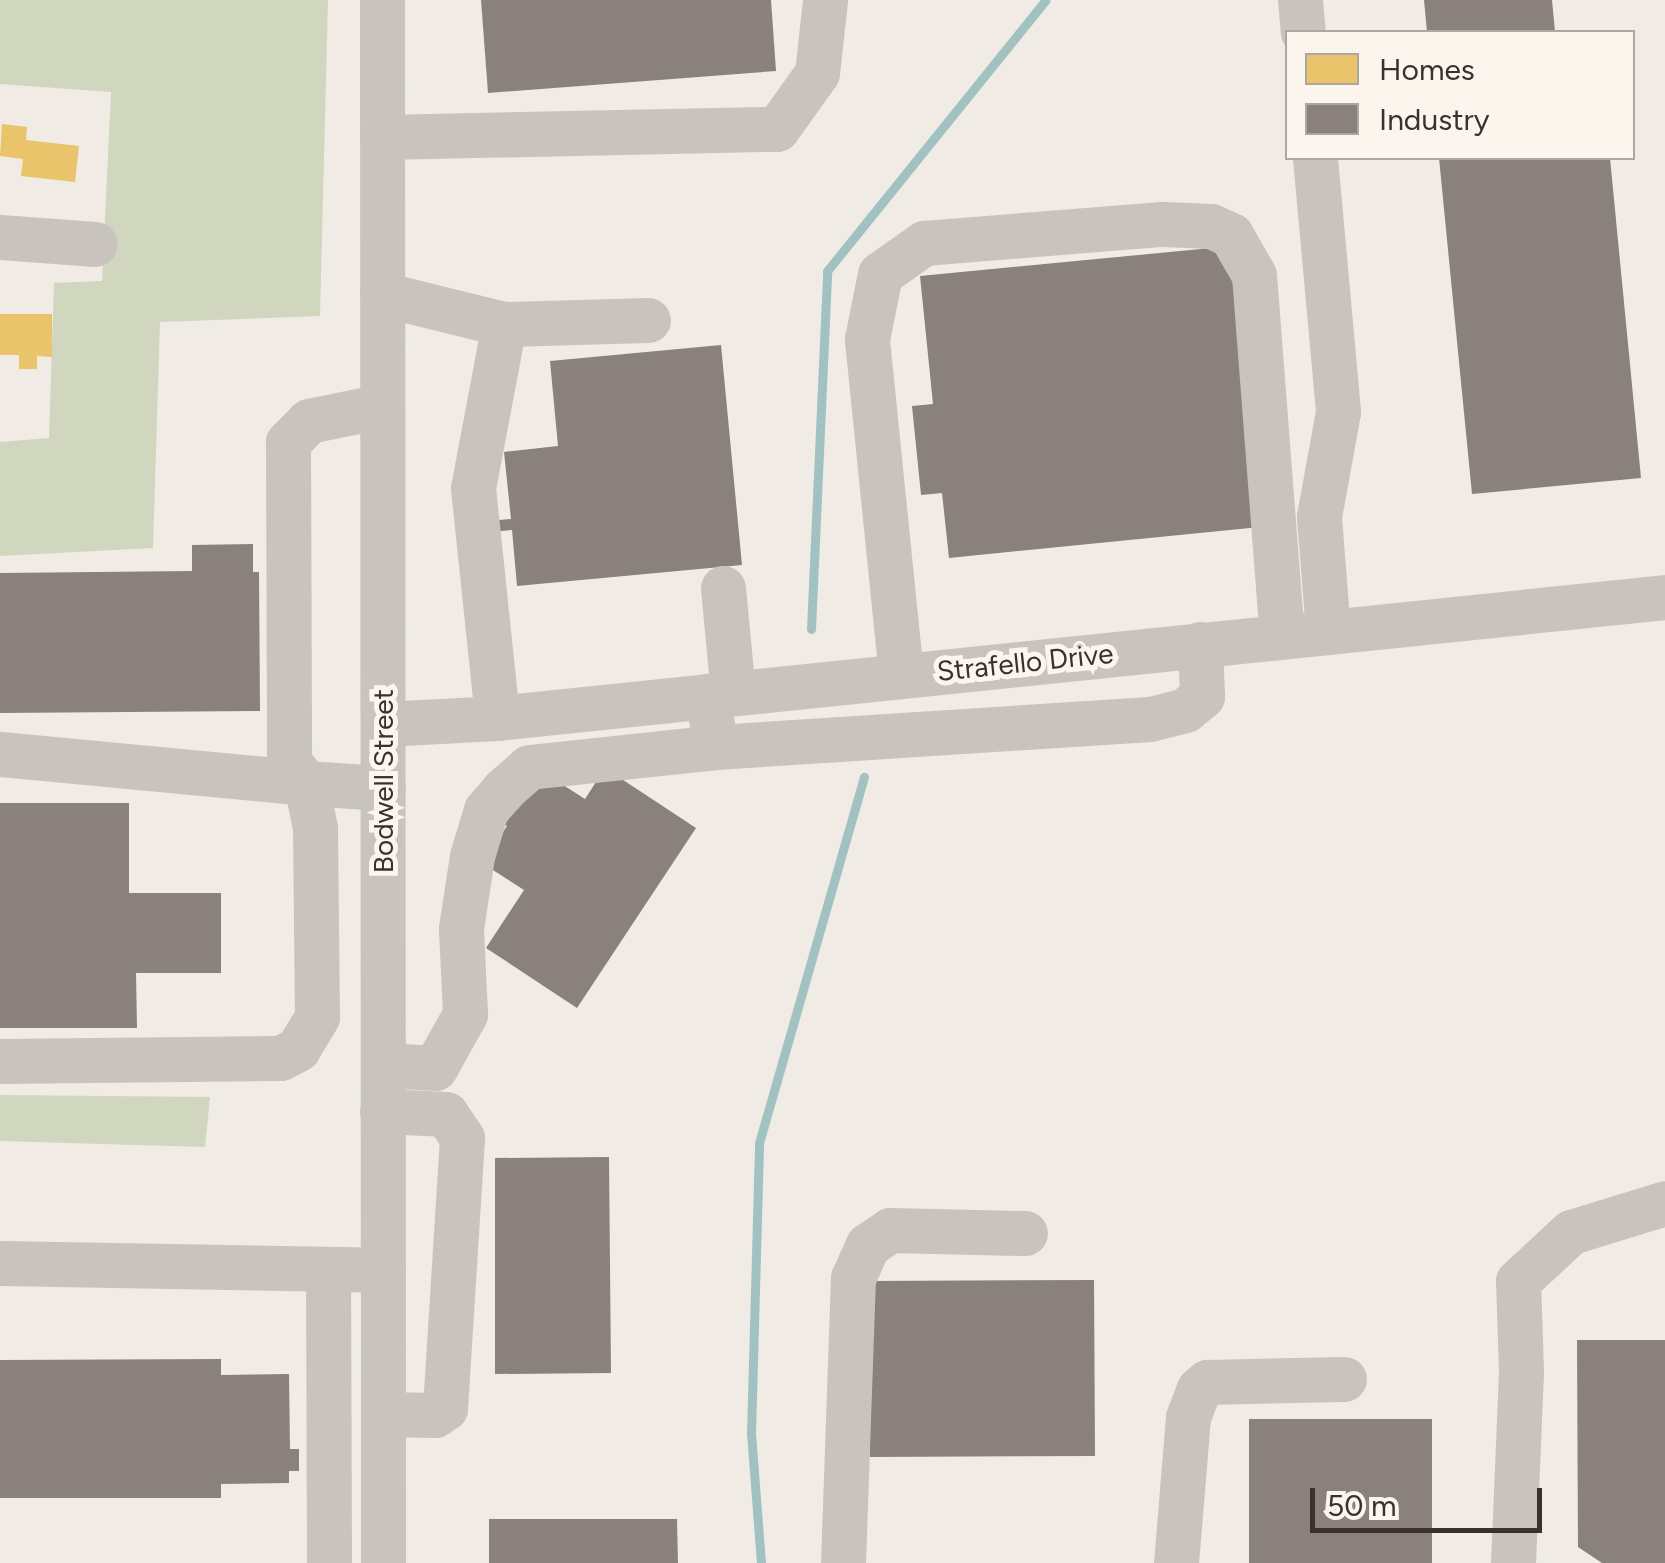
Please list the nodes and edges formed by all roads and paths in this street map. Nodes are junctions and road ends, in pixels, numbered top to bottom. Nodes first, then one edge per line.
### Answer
1 (382, 0) edge
2 (826, 0) edge
3 (1300, 0) edge
4 (1303, 30) edge
5 (382, 137) junction
6 (1314, 160) edge
7 (0, 236) edge
8 (95, 244) dead end
9 (382, 294) junction
10 (648, 320) dead end
11 (504, 324) junction
12 (382, 406) junction
13 (723, 588) dead end
14 (1665, 597) edge
15 (1328, 631) junction
16 (1282, 636) junction
17 (1200, 644) junction
18 (901, 676) junction
19 (720, 694) junction
20 (497, 718) junction
21 (384, 724) junction
22 (716, 746) junction
23 (0, 754) edge
24 (306, 783) junction
25 (383, 788) junction
26 (0, 1061) edge
27 (382, 1065) junction
28 (382, 1111) junction
29 (1665, 1203) edge
30 (1025, 1233) dead end
31 (0, 1263) edge
32 (328, 1269) junction
33 (383, 1270) junction
34 (1344, 1379) dead end
35 (383, 1414) junction
36 (329, 1563) edge
37 (383, 1563) edge
38 (844, 1563) edge
39 (1176, 1563) edge
40 (1513, 1563) edge

1 - 5 street, Bodwell Street
2 - 5 street
3 - 4 street
5 - 9 street, Bodwell Street
6 - 15 street
7 - 8 street
9 - 11 street
9 - 12 street, Bodwell Street
10 - 11 street
11 - 20 street
12 - 21 street, Bodwell Street
12 - 24 street
13 - 19 street
14 - 15 street, Strafello Drive
15 - 16 street, Strafello Drive
16 - 17 street, Strafello Drive
16 - 18 street
17 - 18 street, Strafello Drive
17 - 22 street
18 - 19 street, Strafello Drive
19 - 20 street, Strafello Drive
19 - 22 street
20 - 21 street, Strafello Drive
21 - 25 street, Bodwell Street
22 - 27 street
23 - 24 street
24 - 25 street
24 - 26 street
25 - 27 street, Bodwell Street
27 - 28 street, Bodwell Street
28 - 33 street, Bodwell Street
28 - 35 street
29 - 40 street
30 - 38 street
31 - 32 street
32 - 33 street
32 - 36 street
33 - 35 street, Bodwell Street
34 - 39 street
35 - 37 street, Bodwell Street

